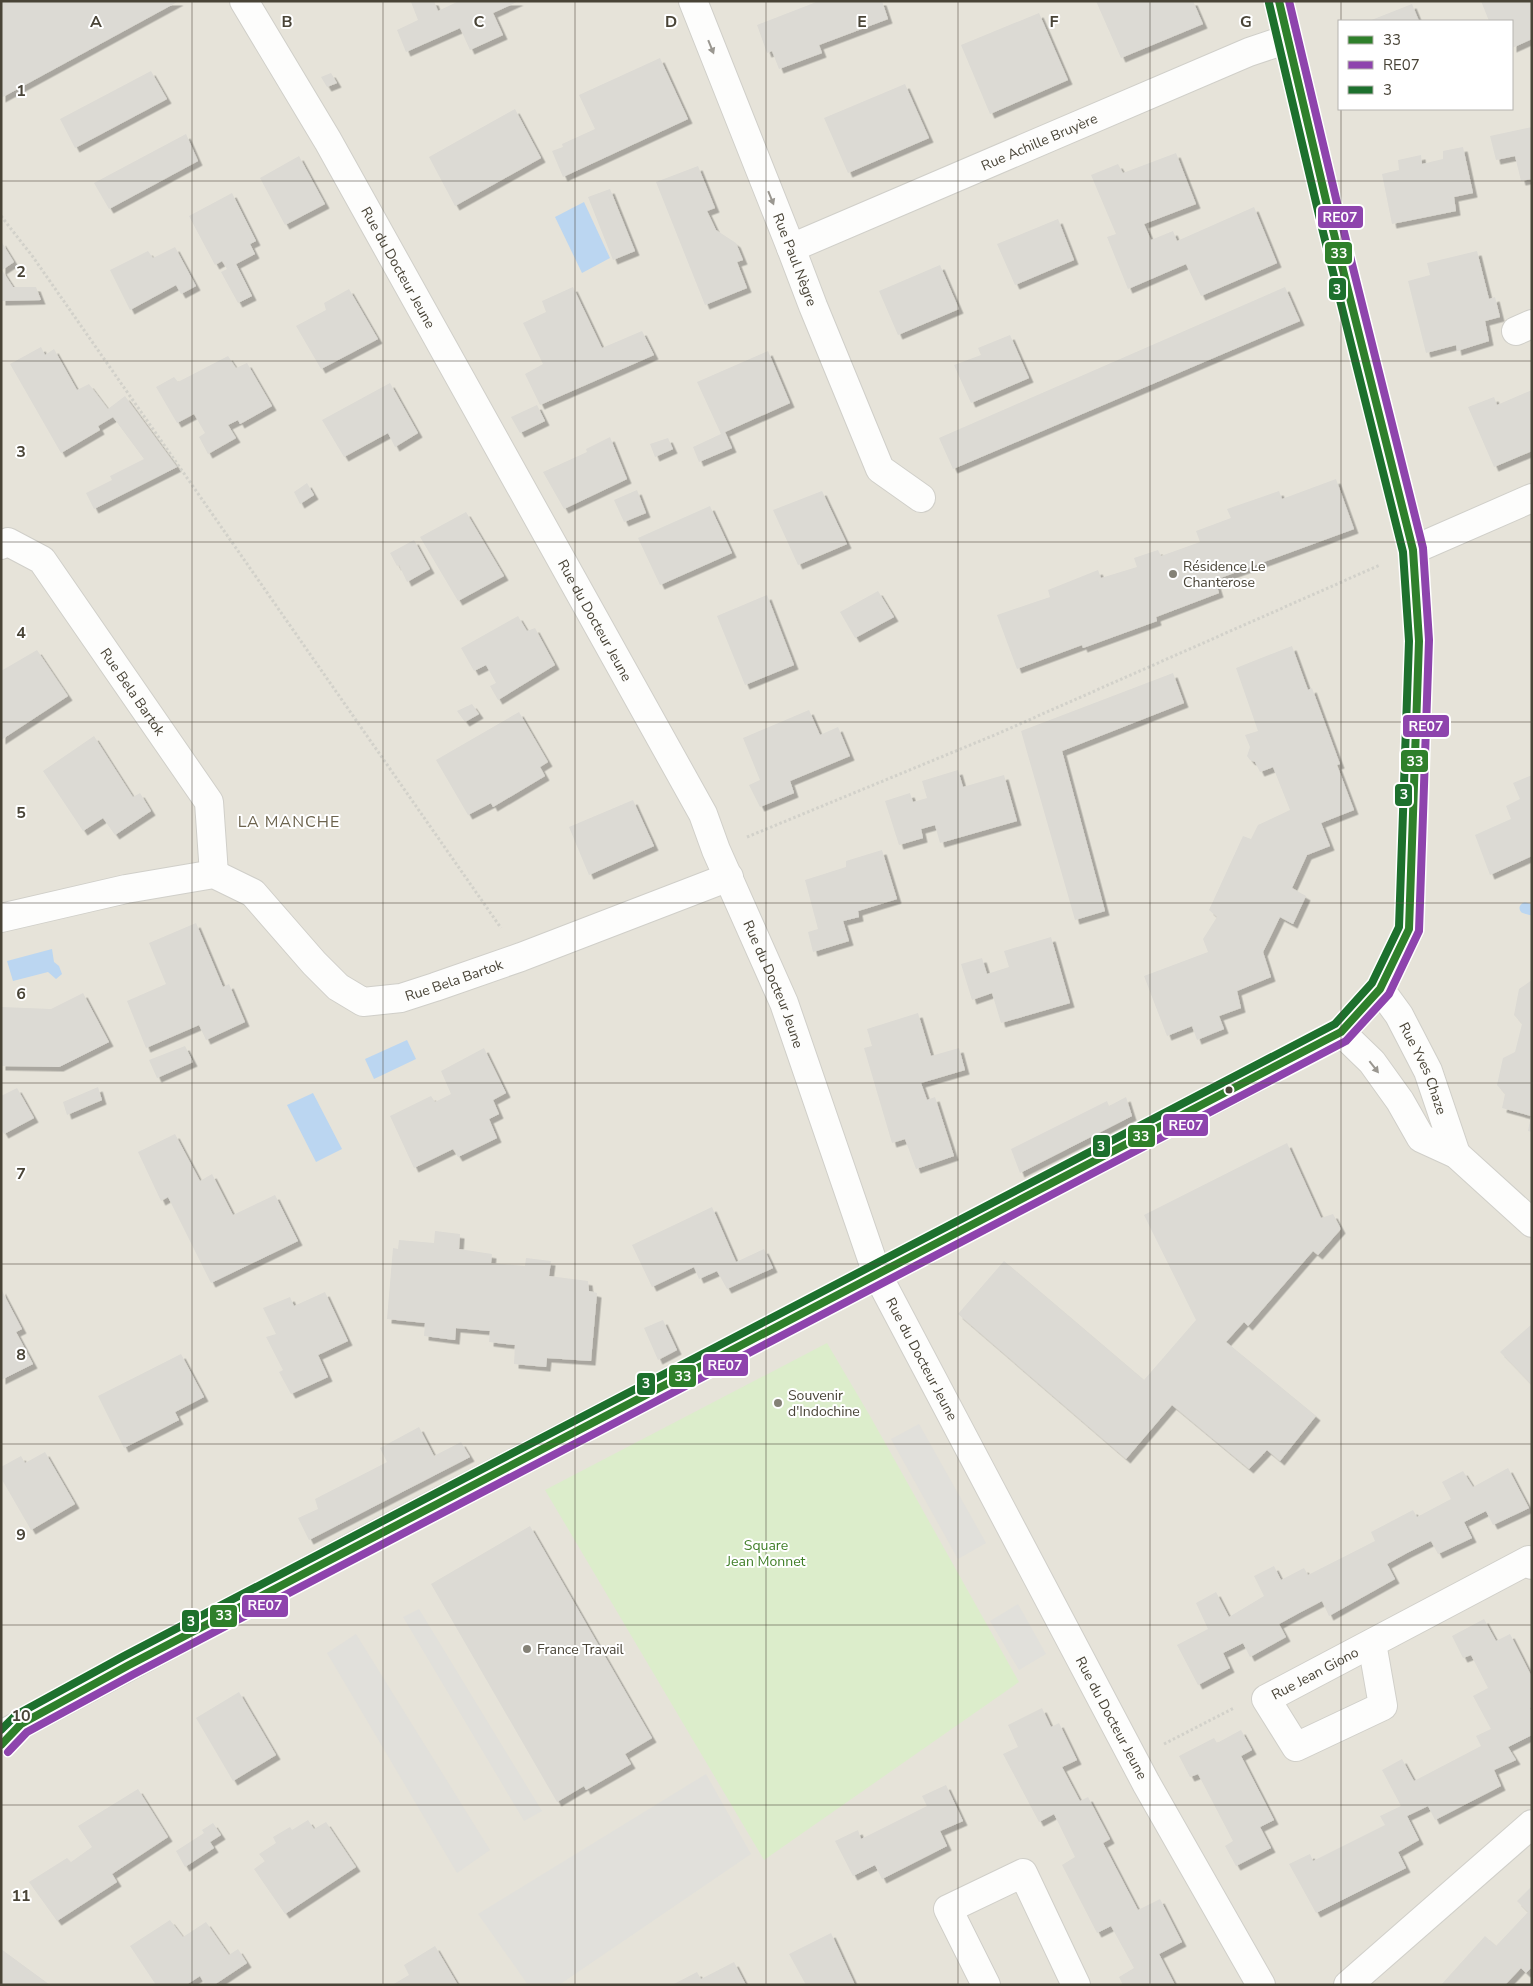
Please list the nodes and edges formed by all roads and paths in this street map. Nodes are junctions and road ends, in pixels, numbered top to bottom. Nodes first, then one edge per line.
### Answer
1 (244, 1) edge
2 (693, 1) edge
3 (1279, 1) edge
4 (1288, 39) junction
5 (1, 216) edge
6 (791, 248) junction
7 (922, 498) dead end
8 (1532, 498) edge
9 (1, 545) edge
10 (1413, 550) junction
11 (716, 850) junction
12 (214, 874) junction
13 (729, 877) junction
14 (1, 918) edge
15 (521, 957) junction
16 (1380, 989) junction
17 (1341, 1032) junction
18 (1456, 1154) junction
19 (1532, 1223) edge
20 (878, 1274) junction
21 (1532, 1565) edge
22 (1372, 1643) junction
23 (1266, 1700) junction
24 (11, 1730) edge
25 (1, 1745) edge
26 (1134, 1759) junction
27 (1532, 1824) edge
28 (986, 1985) edge
29 (1076, 1985) edge
30 (1261, 1985) edge
31 (1348, 1985) edge

1 - 11 street, Rue du Docteur Jeune
2 -> 6 street, Rue Paul Nègre
3 - 4 street
4 - 6 street, Rue Achille Bruyère
4 - 10 street
5 - 15 path
6 - 7 street, Rue Paul Nègre
8 - 10 street
9 - 12 street, Rue Bela Bartok
10 - 11 path
10 - 16 street
11 - 13 street, Rue du Docteur Jeune
12 - 14 street
12 - 15 street, Rue Bela Bartok
13 - 15 street, Rue Bela Bartok
13 - 20 street, Rue du Docteur Jeune
16 - 17 street
16 - 18 street, Rue Yves Chaze
17 -> 18 street, Rue Yves Chaze
17 - 20 street
18 - 19 street, Rue Yves Chaze
20 - 24 street
20 - 26 street, Rue du Docteur Jeune
21 - 22 street, Rue Jean Giono
22 - 23 street, Rue Jean Giono
22 - 23 street, Rue Jean Giono
23 - 26 path
24 - 25 street
26 - 30 street, Rue du Docteur Jeune
27 - 31 street
28 - 29 street

